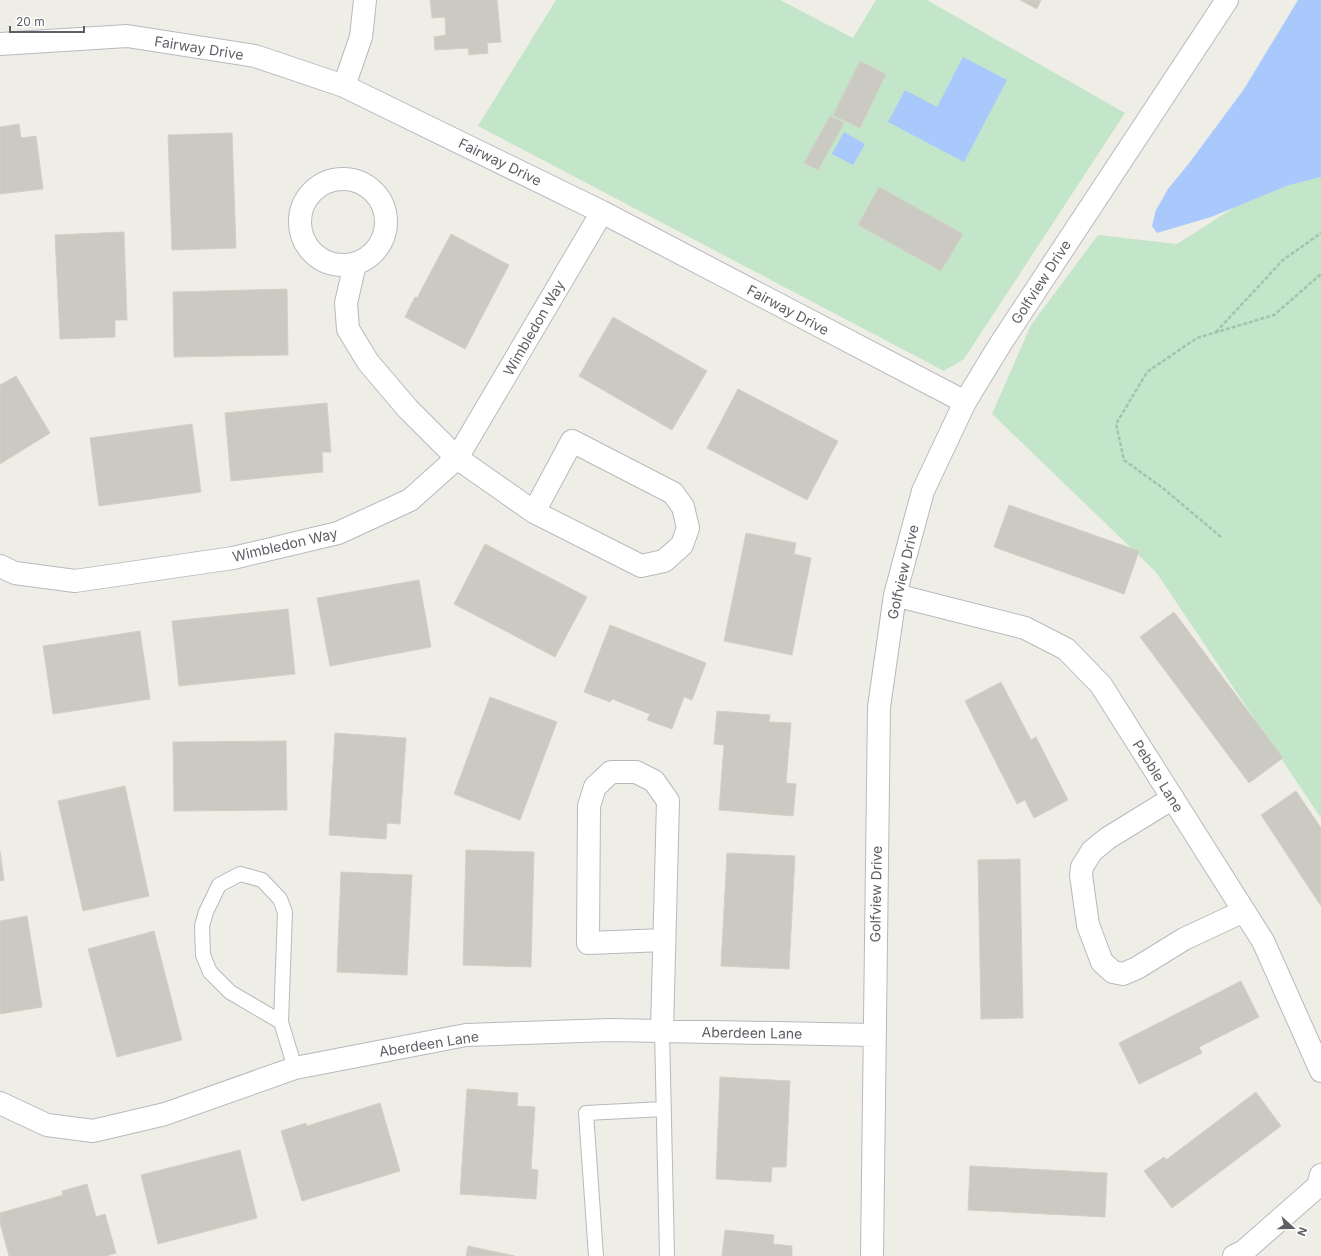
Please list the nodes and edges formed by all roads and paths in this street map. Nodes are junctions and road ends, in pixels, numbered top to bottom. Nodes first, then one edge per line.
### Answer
1 (365, 0) edge
2 (1227, 0) edge
3 (0, 44) edge
4 (344, 86) junction
5 (602, 212) junction
6 (1321, 234) edge
7 (355, 264) dead end
8 (1321, 274) edge
9 (1216, 332) junction
10 (965, 402) junction
11 (457, 458) junction
12 (534, 512) junction
13 (1221, 537) dead end
14 (0, 566) edge
15 (895, 595) junction
16 (1173, 798) junction
17 (1244, 911) junction
18 (664, 940) junction
19 (281, 1022) junction
20 (662, 1031) junction
21 (874, 1035) junction
22 (296, 1068) junction
23 (1321, 1071) edge
24 (0, 1103) edge
25 (664, 1110) junction
26 (1320, 1183) edge
27 (596, 1256) edge
28 (667, 1256) edge
29 (872, 1256) edge
30 (1234, 1256) edge

1 - 4 street
2 - 10 street, Golfview Drive
3 - 4 street, Fairway Drive
4 - 5 street, Fairway Drive
5 - 10 street, Fairway Drive
5 - 11 street, Wimbledon Way
6 - 9 path
7 - 11 street
8 - 9 path
9 - 13 path
10 - 15 street, Golfview Drive
11 - 12 street
11 - 14 street, Wimbledon Way
12 - 12 street
15 - 16 street, Pebble Lane
15 - 21 street, Golfview Drive
16 - 17 street, Pebble Lane
16 - 17 street
17 - 23 street, Pebble Lane
18 - 18 street
18 - 20 street
19 - 19 lane
19 - 22 lane
20 - 21 street, Aberdeen Lane
20 - 22 street, Aberdeen Lane
20 - 25 lane
21 - 29 street, Golfview Drive
22 - 24 street, Aberdeen Lane
25 - 27 lane
25 - 28 lane
26 - 30 street

